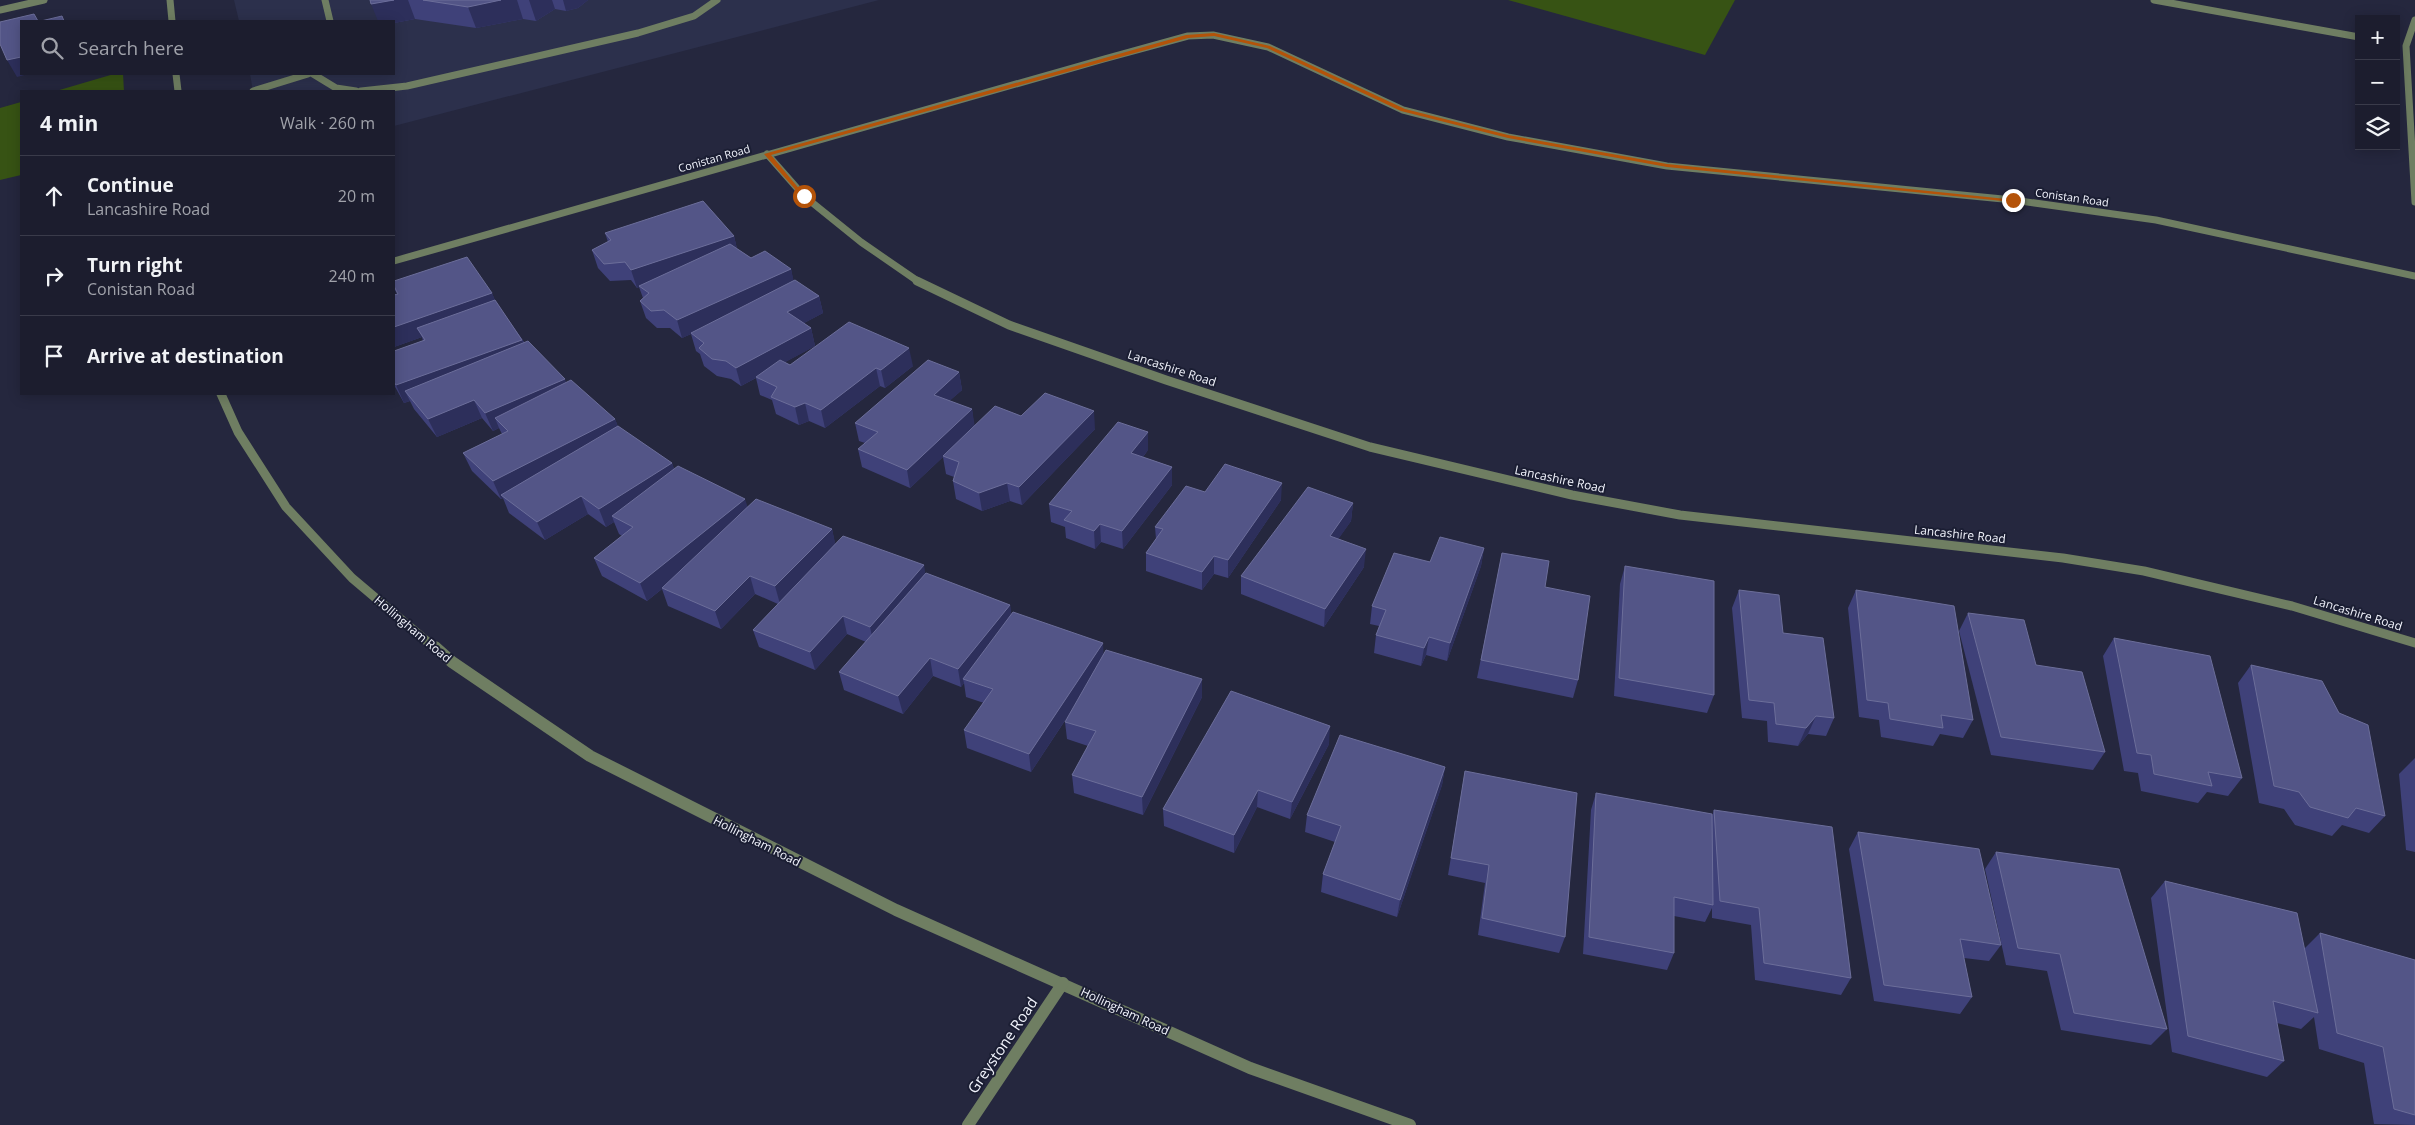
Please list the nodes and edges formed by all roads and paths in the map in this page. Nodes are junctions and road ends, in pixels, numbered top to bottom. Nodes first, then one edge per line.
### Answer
1 (44, 0) edge
2 (170, 0) edge
3 (325, 0) edge
4 (717, 0) edge
5 (2154, 0) edge
6 (0, 10) edge
7 (172, 20) edge
8 (330, 20) edge
9 (2415, 20) edge
10 (2355, 36) edge
11 (2400, 45) edge
12 (2406, 46) junction
13 (176, 75) edge
14 (305, 75) edge
15 (315, 75) edge
16 (178, 90) edge
17 (256, 90) edge
18 (349, 90) edge
19 (370, 90) edge
20 (767, 154) junction
21 (2415, 202) edge
22 (395, 261) edge
23 (2415, 276) edge
24 (221, 395) edge
25 (2415, 643) edge
26 (1063, 983) junction
27 (968, 1125) edge
28 (1410, 1125) edge

1 - 6 street
2 - 7 street
3 - 8 street
4 - 19 street
5 - 10 street
9 - 12 street
11 - 12 street
12 - 21 street
13 - 16 street
14 - 17 street
15 - 18 street
20 - 22 street, Conistan Road
20 - 23 street, Conistan Road
20 - 25 street, Lancashire Road
24 - 26 street, Hollingham Road
26 - 27 street, Greystone Road
26 - 28 street, Hollingham Road

